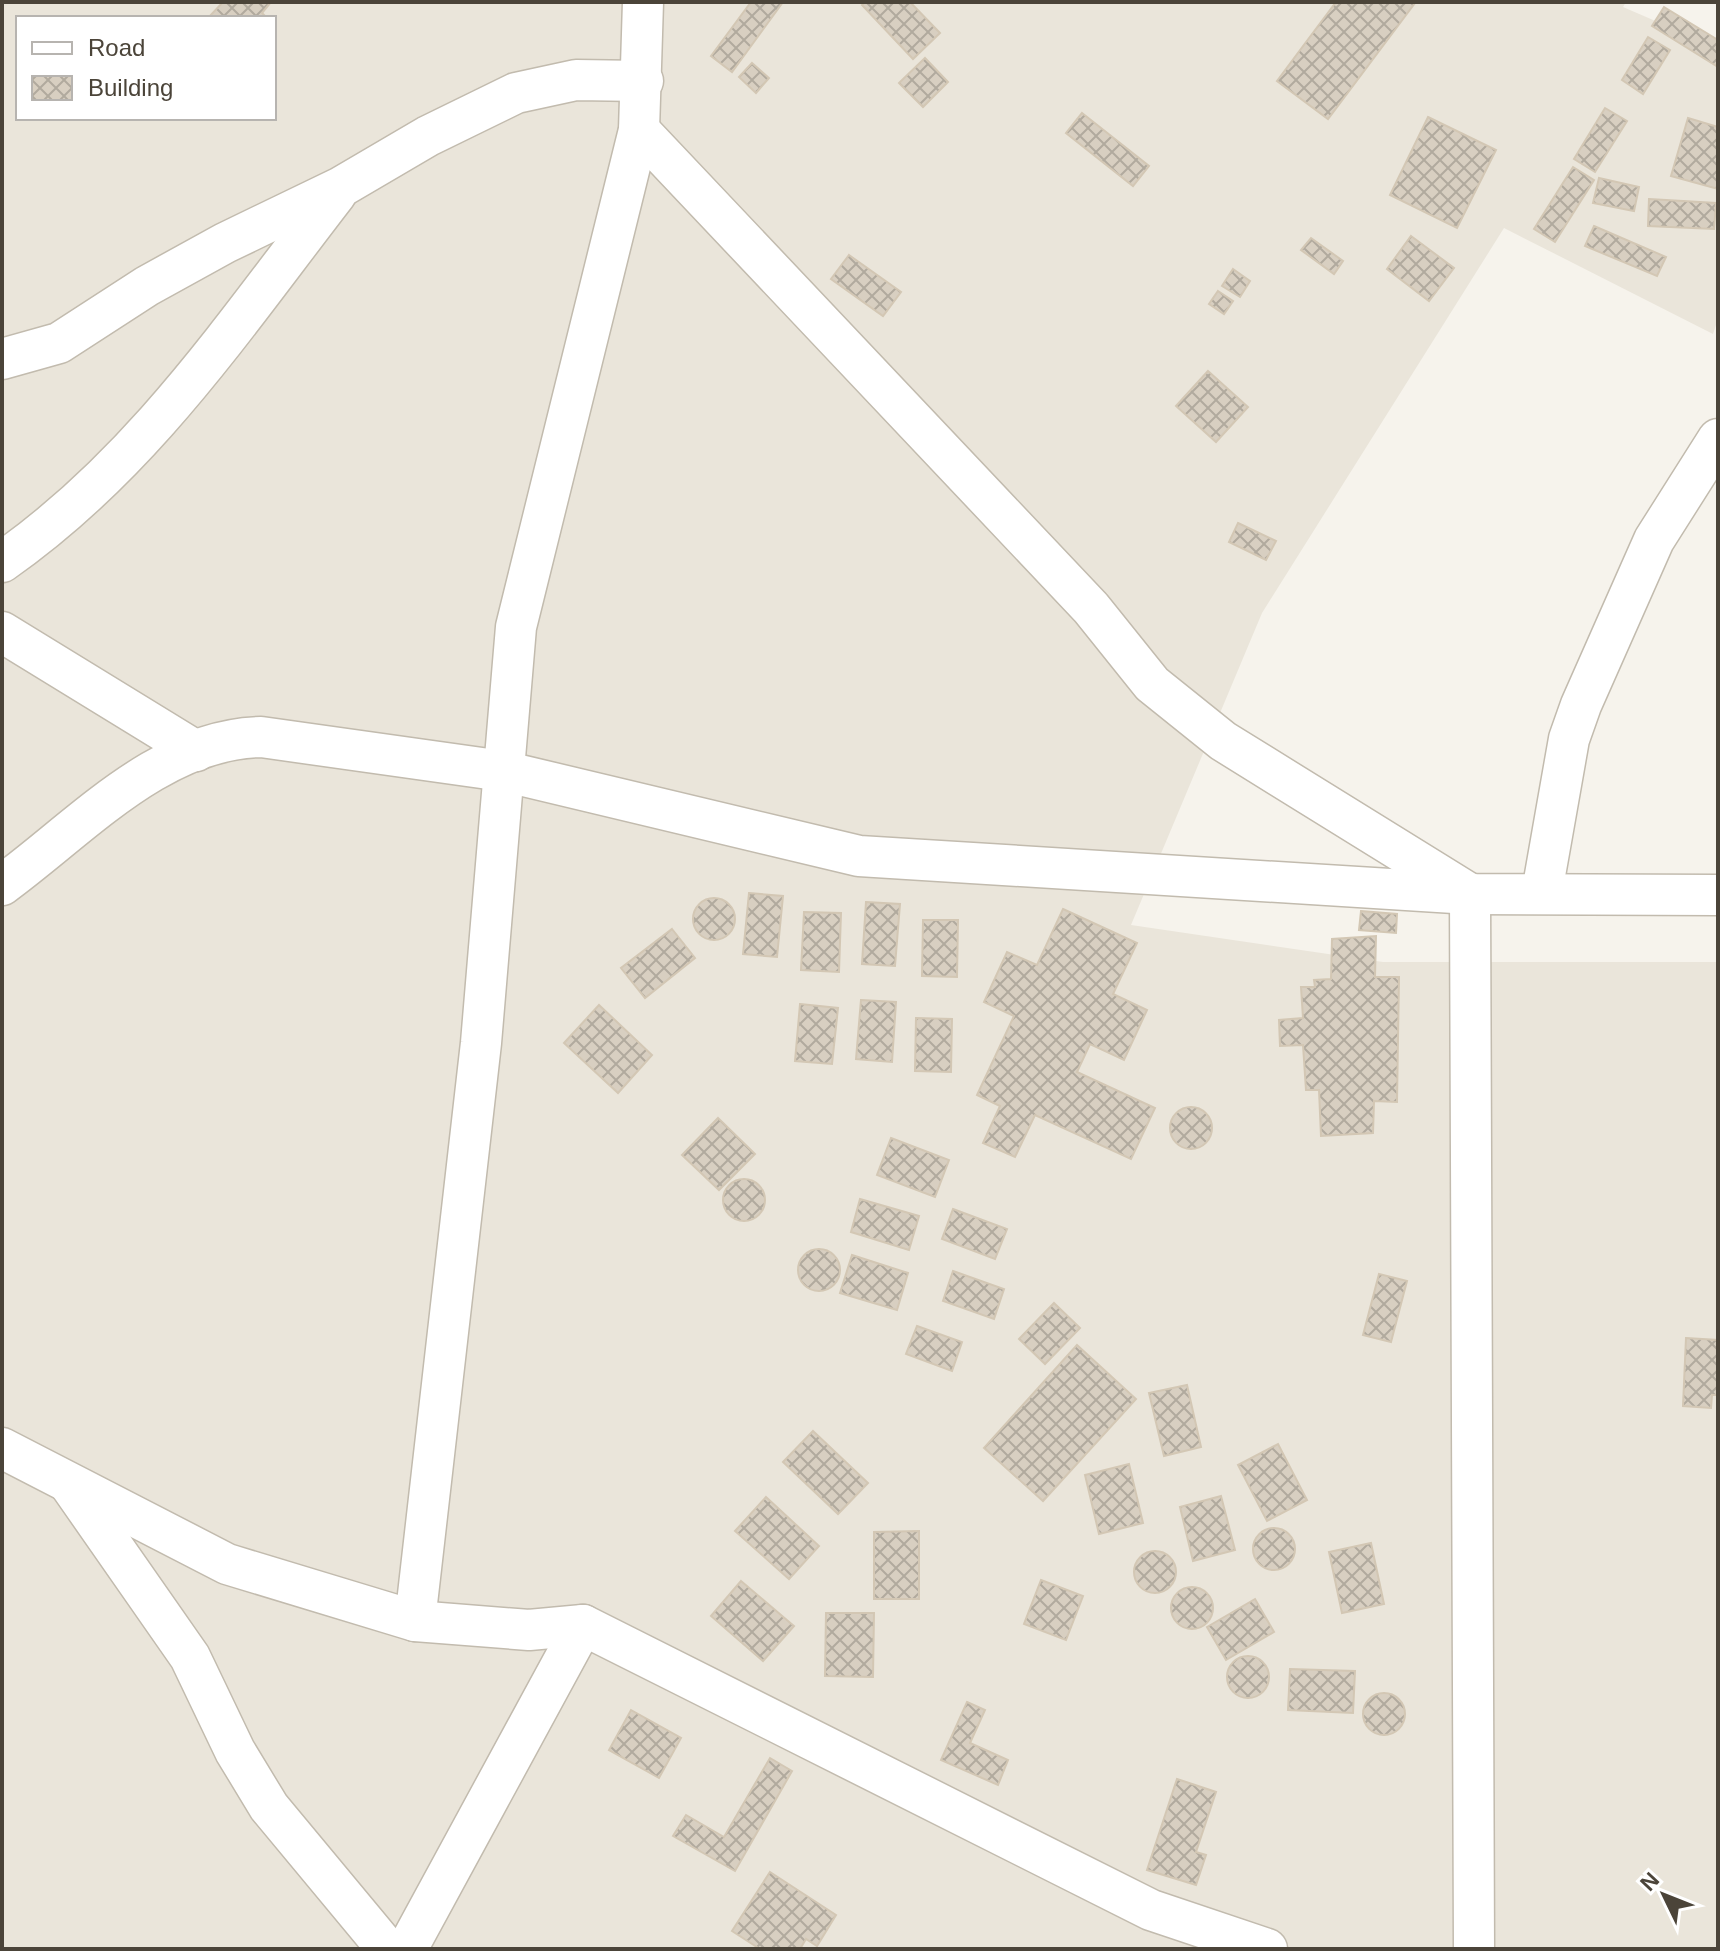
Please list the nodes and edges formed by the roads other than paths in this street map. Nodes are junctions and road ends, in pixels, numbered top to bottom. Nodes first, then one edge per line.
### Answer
1 (643, 2) edge
2 (643, 81) junction
3 (639, 130) junction
4 (341, 187) junction
5 (2, 359) edge
6 (1718, 439) edge
7 (2, 562) edge
8 (2, 632) edge
9 (196, 751) junction
10 (503, 771) junction
11 (2, 885) edge
12 (1542, 892) junction
13 (1470, 894) junction
14 (1718, 895) edge
15 (2, 1448) edge
16 (69, 1484) junction
17 (415, 1621) junction
18 (583, 1625) junction
19 (387, 1949) edge
20 (407, 1949) edge
21 (1267, 1949) edge
22 (1474, 1949) edge

1 - 2 street
2 - 3 street
2 - 4 street
3 - 10 street
3 - 13 street
4 - 5 street
4 - 7 street
6 - 12 street
8 - 9 street
9 - 10 street
9 - 11 street
10 - 13 street
10 - 17 street
12 - 13 street
12 - 14 street
13 - 22 street
15 - 16 street
16 - 17 street
16 - 19 street
17 - 18 street
18 - 20 street
18 - 21 street

